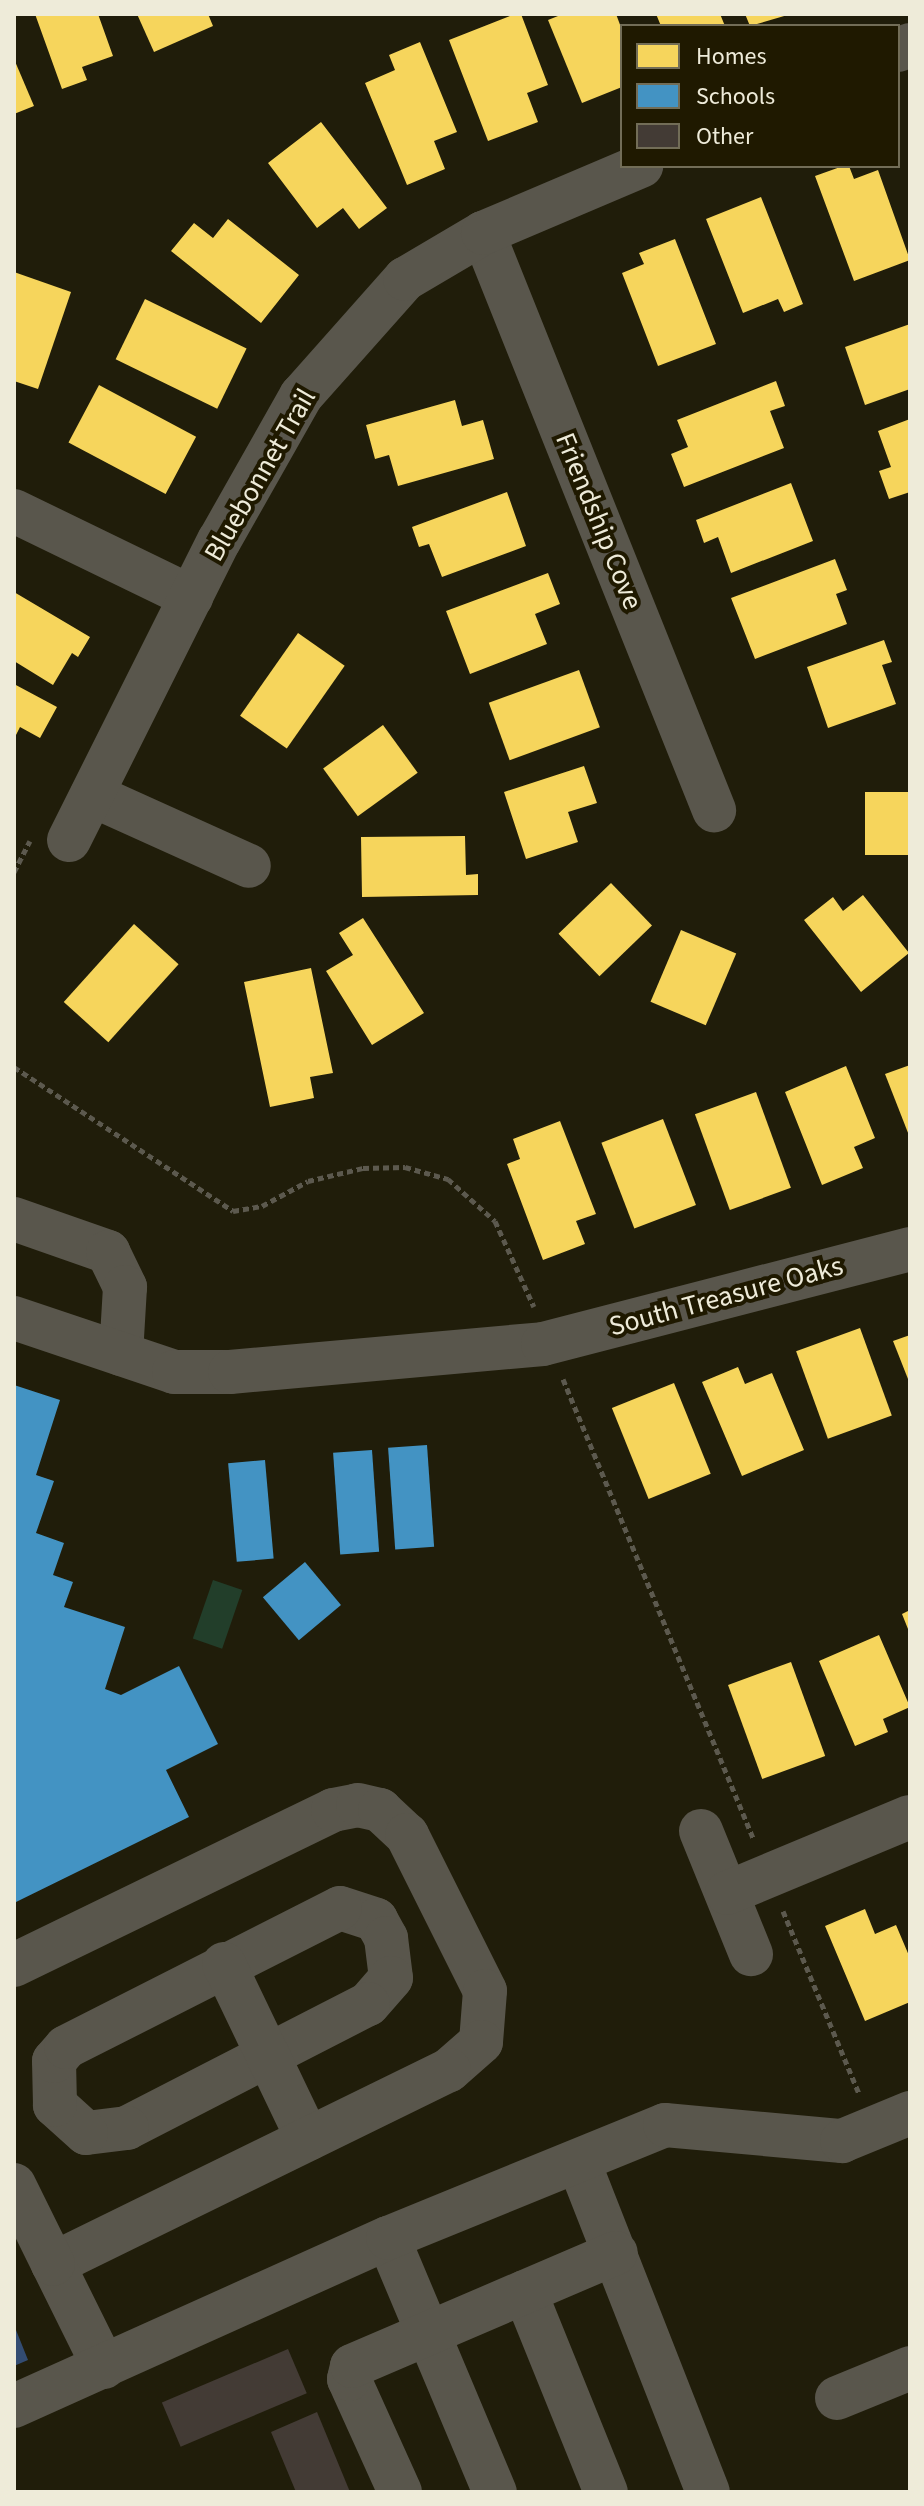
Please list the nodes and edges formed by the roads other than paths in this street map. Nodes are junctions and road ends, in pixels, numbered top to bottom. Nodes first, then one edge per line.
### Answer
1 (636, 168) edge
2 (483, 233) junction
3 (14, 511) edge
4 (191, 597) junction
5 (92, 795) junction
6 (714, 810) dead end
7 (51, 838) road end
8 (249, 866) dead end
9 (14, 1219) edge
10 (910, 1249) edge
11 (14, 1318) edge
12 (121, 1354) junction
13 (910, 1817) edge
14 (701, 1831) dead end
15 (727, 1893) junction
16 (751, 1954) dead end
17 (224, 1964) junction
18 (14, 1965) edge
19 (268, 2056) junction
20 (910, 2113) edge
21 (308, 2139) junction
22 (579, 2163) junction
23 (14, 2185) edge
24 (388, 2238) junction
25 (616, 2253) junction
26 (53, 2264) junction
27 (525, 2292) junction
28 (429, 2333) junction
29 (104, 2367) junction
30 (910, 2368) edge
31 (837, 2398) dead end
32 (14, 2406) edge
33 (400, 2492) edge
34 (495, 2492) edge
35 (606, 2492) edge
36 (708, 2492) edge

1 - 2 street, Bluebonnet Trail
2 - 4 street, Bluebonnet Trail
2 - 6 street, Friendship Cove
3 - 4 street
4 - 5 street, Bluebonnet Trail
5 - 7 street, Bluebonnet Trail
5 - 8 street
9 - 12 street
10 - 12 street, South Treasure Oaks
11 - 12 street, South Treasure Oaks
13 - 15 street
14 - 15 street
15 - 16 street
17 - 19 street
17 - 19 street
17 - 19 street
18 - 21 street
19 - 21 street
20 - 22 street
21 - 26 street
22 - 24 street
22 - 25 street
23 - 26 street
24 - 28 street
24 - 29 street
25 - 27 street
25 - 36 street
26 - 29 street
27 - 28 street
27 - 35 street
28 - 33 street
28 - 34 street
29 - 32 street
30 - 31 street

